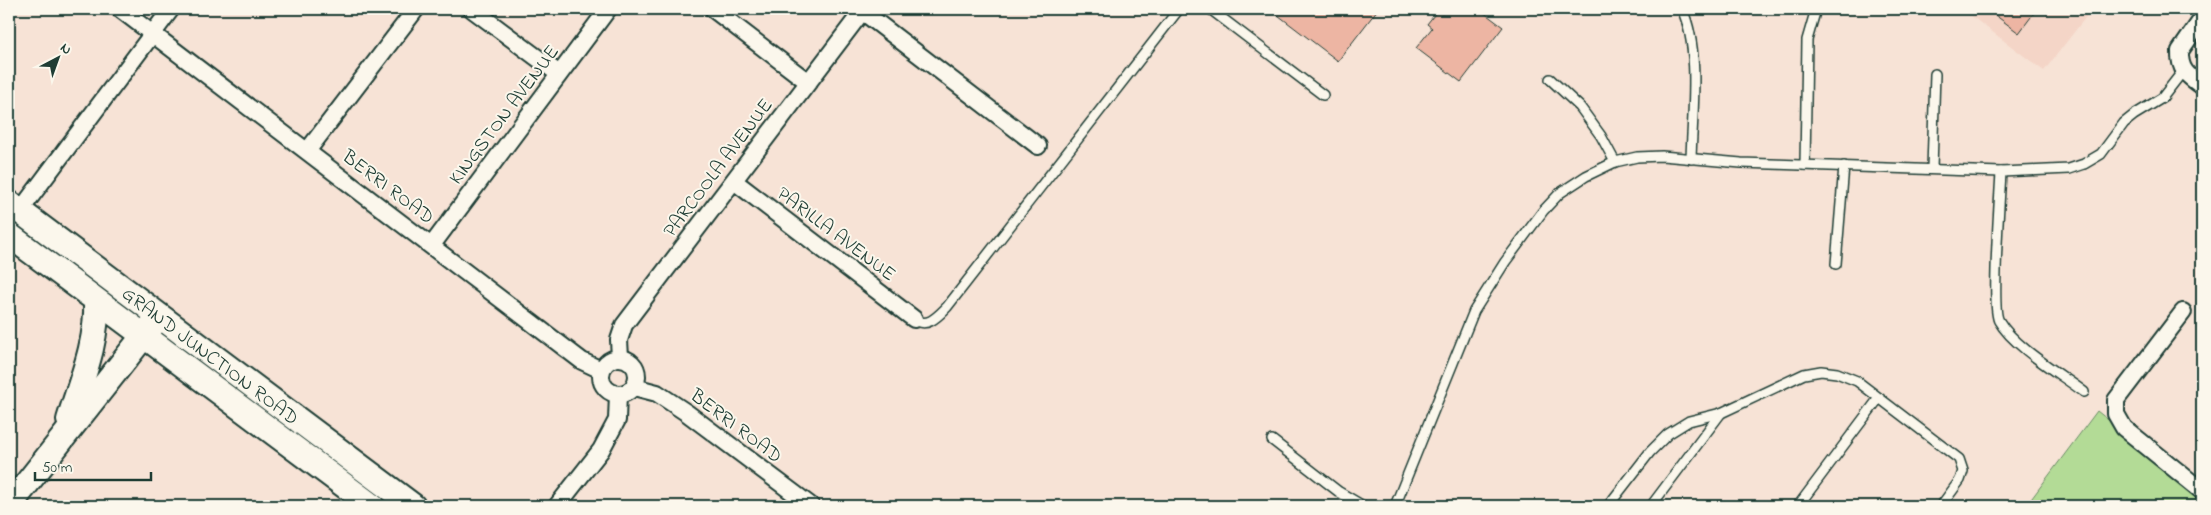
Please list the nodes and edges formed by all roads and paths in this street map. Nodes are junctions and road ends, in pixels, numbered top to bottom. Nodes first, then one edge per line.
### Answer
1 (120, 9) edge
2 (171, 9) edge
3 (416, 9) edge
4 (472, 9) edge
5 (608, 9) edge
6 (713, 9) edge
7 (1179, 9) edge
8 (1210, 9) edge
9 (1682, 9) edge
10 (1816, 9) edge
11 (863, 10) edge
12 (2202, 19) edge
13 (152, 33) junction
14 (2183, 71) junction
15 (560, 74) junction
16 (1935, 74) dead end
17 (1550, 80) dead end
18 (808, 82) junction
19 (2202, 86) edge
20 (1323, 95) dead end
21 (1038, 146) dead end
22 (308, 150) junction
23 (1691, 159) junction
24 (1615, 162) junction
25 (1805, 165) junction
26 (1844, 166) junction
27 (1932, 168) junction
28 (2001, 172) junction
29 (734, 181) junction
30 (14, 207) edge
31 (9, 236) edge
32 (432, 245) junction
33 (1836, 264) dead end
34 (96, 302) junction
35 (2183, 312) dead end
36 (159, 316) junction
37 (914, 320) joint
38 (144, 336) junction
39 (620, 357) junction
40 (601, 370) junction
41 (634, 387) junction
42 (2084, 392) dead end
43 (618, 394) junction
44 (1879, 398) junction
45 (1721, 413) junction
46 (65, 434) junction
47 (1272, 440) dead end
48 (2202, 491) edge
49 (10, 506) edge
50 (372, 506) edge
51 (413, 506) edge
52 (557, 506) edge
53 (811, 506) edge
54 (1363, 506) edge
55 (1395, 506) edge
56 (1608, 506) edge
57 (1651, 506) edge
58 (1798, 506) edge
59 (1941, 506) edge

1 - 13 street, BERRI ROAD
2 - 13 street
3 - 22 street
4 - 15 street
5 - 15 street, KINGSTON AVENUE
6 - 18 street
7 - 37 lane
8 - 20 lane
9 - 23 lane
10 - 25 lane
11 - 18 street, PARCOOLA AVENUE
11 - 21 street
12 - 14 street
13 - 22 street, BERRI ROAD
13 - 30 street
14 - 19 street
14 - 28 lane
15 - 32 street, KINGSTON AVENUE
16 - 27 lane
17 - 24 lane
18 - 29 street, PARCOOLA AVENUE
22 - 32 street, BERRI ROAD
23 - 24 lane
23 - 25 lane
24 - 55 lane
25 - 26 lane
26 - 27 lane
26 - 33 lane
27 - 28 lane
28 - 42 lane
29 - 37 street, PARILLA AVENUE
29 - 39 street, PARCOOLA AVENUE
30 - 36 main road, GRAND JUNCTION ROAD
31 - 34 main road, GRAND JUNCTION ROAD
32 - 40 street, BERRI ROAD
34 - 38 main road, GRAND JUNCTION ROAD
34 - 46 main road
35 - 48 street
36 - 38 main road
36 - 51 main road, GRAND JUNCTION ROAD
38 - 46 main road
38 - 50 main road, GRAND JUNCTION ROAD
39 - 40 street
39 - 41 street
40 - 43 street
41 - 43 street
41 - 53 street, BERRI ROAD
43 - 52 street
44 - 45 lane
44 - 58 lane
44 - 59 lane
45 - 56 lane
45 - 57 lane
46 - 49 main road
47 - 54 lane

